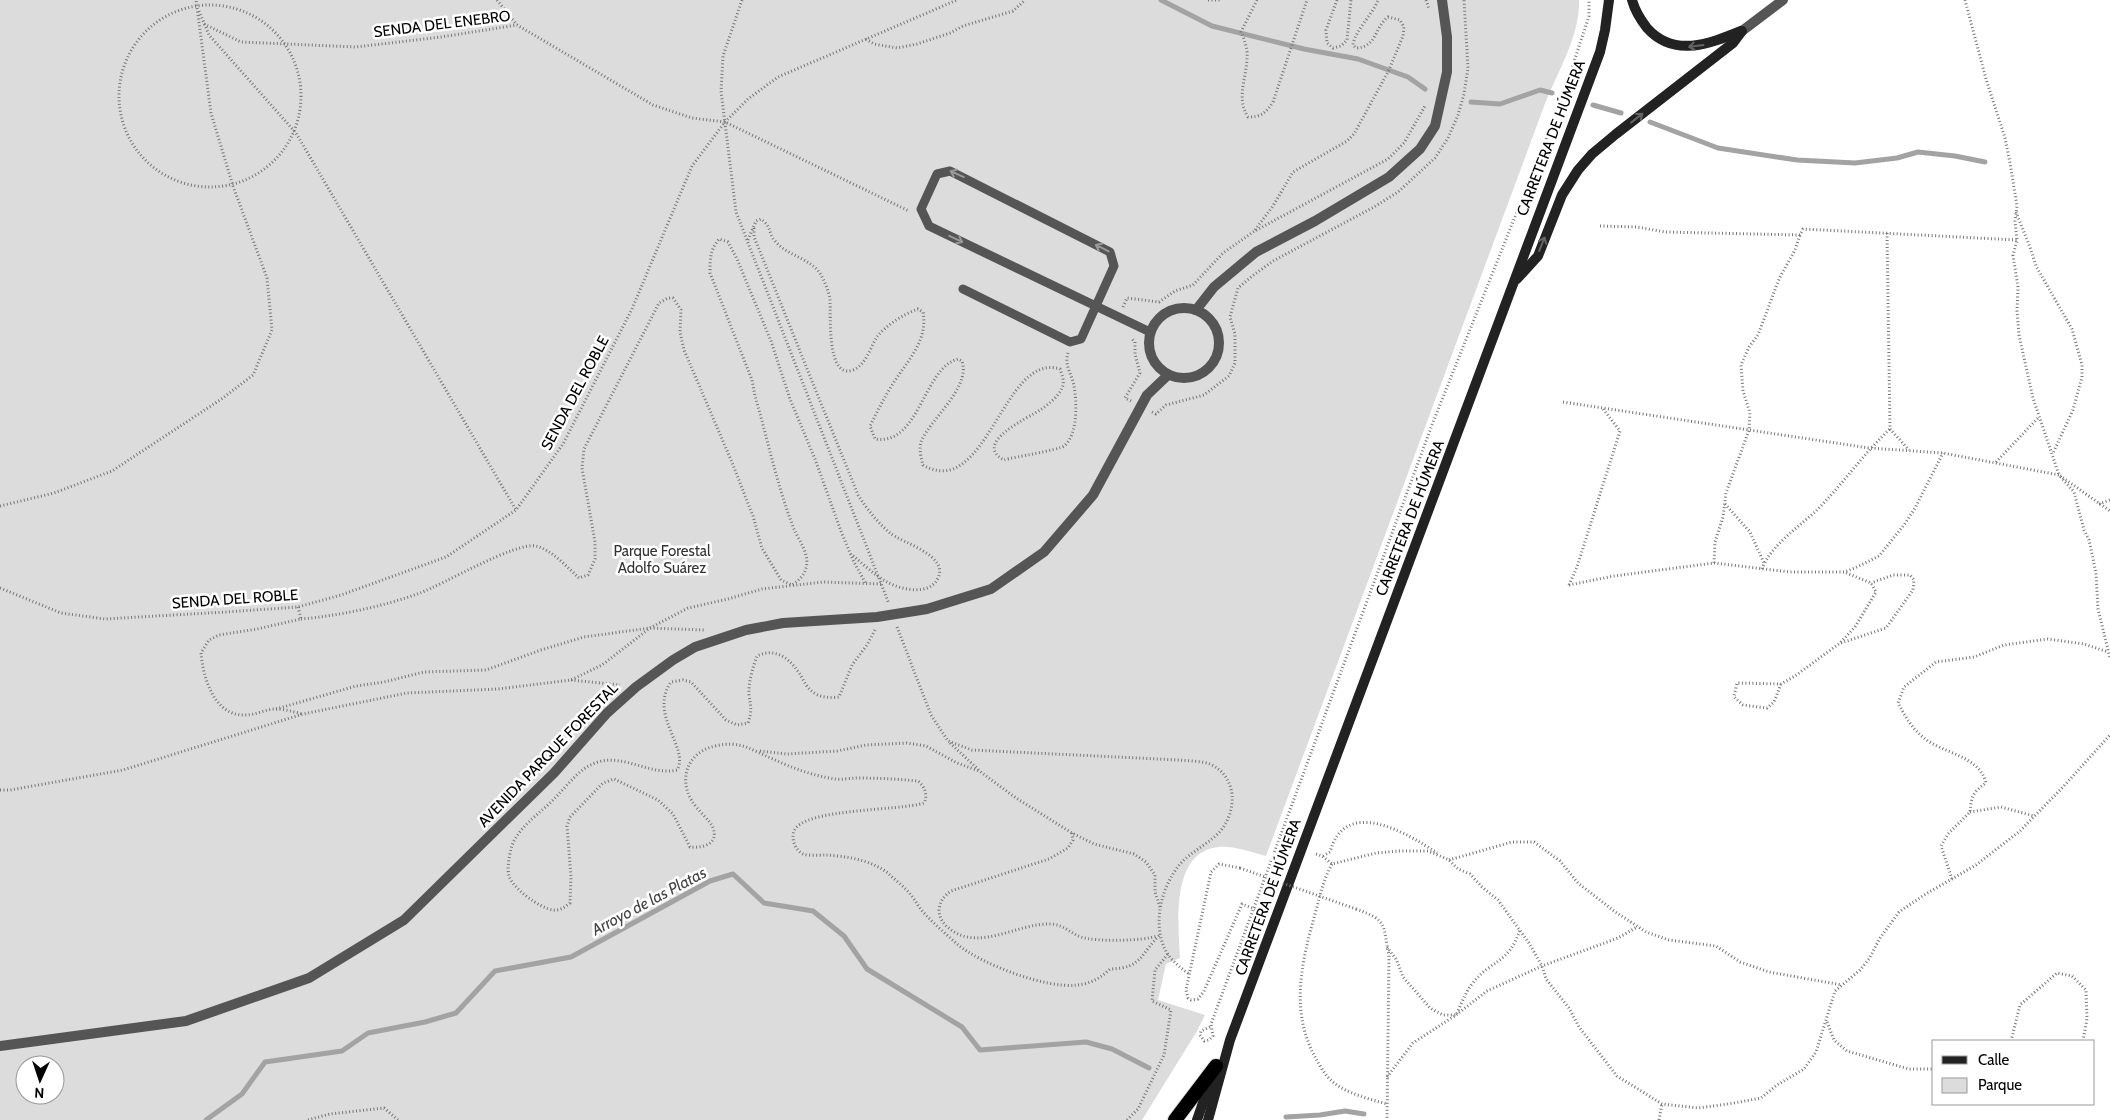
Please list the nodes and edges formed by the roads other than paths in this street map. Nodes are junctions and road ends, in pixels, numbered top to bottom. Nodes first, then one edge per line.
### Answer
1 (1442, 0) edge
2 (1632, 0) edge
3 (1783, 0) edge
4 (1608, 1) edge
5 (1742, 31) junction
6 (1514, 283) junction
7 (963, 289) dead end
8 (1097, 304) junction
9 (1196, 310) junction
10 (1150, 332) junction
11 (1168, 375) junction
12 (1230, 1040) junction
13 (0, 1046) edge
14 (1216, 1066) junction
15 (1175, 1120) edge
16 (1197, 1120) edge
17 (1208, 1120) edge

1 - 9 street
5 -> 2 main road
3 - 5 street
4 - 6 main road, CARRETERA DE HÚMERA
6 -> 5 main road
6 - 12 main road, CARRETERA DE HÚMERA
7 - 8 lane
8 -> 8 lane
8 - 10 lane
9 - 10 street
9 - 11 street
10 - 11 street
11 - 13 street, AVENIDA PARQUE FORESTAL
12 - 14 main road, CARRETERA DE HÚMERA
12 - 17 main road, CARRETERA DE HÚMERA
14 - 15 highway
14 - 16 main road, CARRETERA DE HÚMERA

